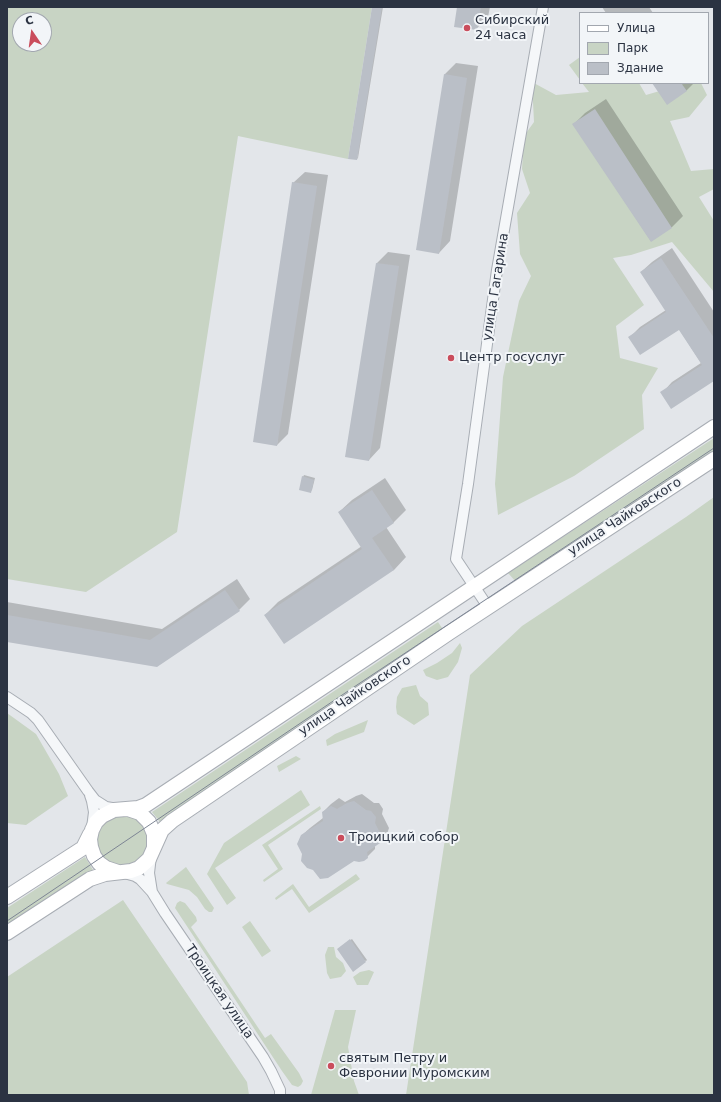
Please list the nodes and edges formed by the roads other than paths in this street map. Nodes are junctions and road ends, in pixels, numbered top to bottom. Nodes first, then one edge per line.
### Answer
1 (543, 7) edge
2 (714, 427) edge
3 (714, 459) edge
4 (474, 587) junction
5 (488, 607) junction
6 (7, 697) edge
7 (88, 791) junction
8 (123, 809) junction
9 (91, 836) junction
10 (152, 853) junction
11 (120, 873) junction
12 (152, 892) junction
13 (7, 898) edge
14 (7, 933) edge
15 (280, 1095) edge

1 - 4 street, улица Гагарина
2 - 4 main road, улица Чайковского
3 - 5 main road, улица Чайковского
4 - 5 street, улица Гагарина
4 - 8 main road, улица Чайковского
5 - 10 main road, улица Чайковского
6 - 7 street
7 - 8 street
7 - 9 street
8 - 9 main road
8 - 10 main road
9 - 11 main road
9 - 13 main road
10 - 11 main road, улица Чайковского
10 - 12 street
11 - 12 street
11 - 14 main road, улица Чайковского
12 - 15 street, Троицкая улица

